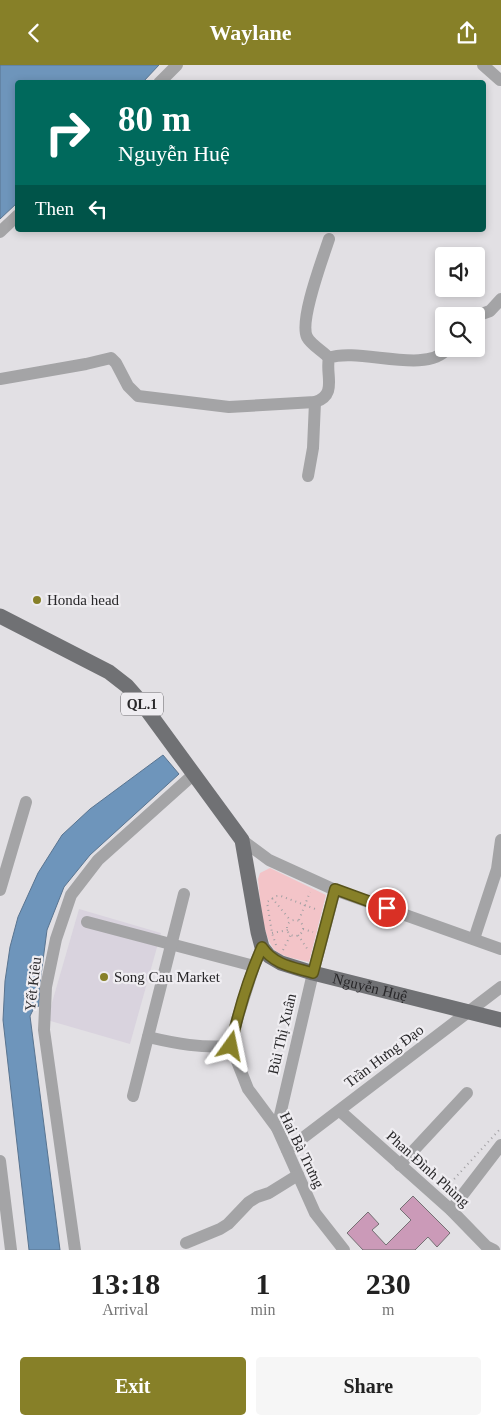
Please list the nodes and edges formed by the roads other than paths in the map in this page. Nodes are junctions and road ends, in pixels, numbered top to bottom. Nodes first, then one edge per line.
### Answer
1 (177, 65) edge
2 (483, 65) edge
3 (162, 80) edge
4 (500, 80) edge
5 (15, 218) edge
6 (0, 232) edge
7 (329, 239) dead end
8 (501, 299) edge
9 (485, 313) edge
10 (436, 357) edge
11 (329, 358) junction
12 (0, 379) edge
13 (315, 402) junction
14 (308, 476) dead end
15 (0, 616) edge
16 (194, 773) junction
17 (26, 802) dead end
18 (242, 840) junction
19 (501, 840) edge
20 (335, 889) junction
21 (0, 890) edge
22 (184, 893) dead end
23 (87, 922) dead end
24 (474, 939) junction
25 (171, 944) junction
26 (262, 947) junction
27 (501, 949) edge
28 (254, 966) junction
29 (313, 973) junction
30 (501, 987) edge
31 (469, 1012) junction
32 (501, 1020) edge
33 (148, 1037) junction
34 (231, 1046) junction
35 (467, 1093) dead end
36 (133, 1096) dead end
37 (340, 1111) junction
38 (276, 1128) junction
39 (501, 1145) edge
40 (286, 1150) junction
41 (0, 1161) edge
42 (400, 1165) junction
43 (298, 1175) junction
44 (450, 1209) junction
45 (186, 1243) dead end
46 (488, 1249) edge
47 (11, 1250) edge
48 (75, 1250) edge
49 (344, 1250) edge

1 - 3 street
2 - 4 street
5 - 6 street
7 - 11 street
8 - 9 street
10 - 11 street
11 - 13 street
12 - 13 street
13 - 14 street
15 - 16 main road, QL.1
16 - 18 main road, QL.1
16 - 48 street, Yết Kiêu
17 - 21 street
18 - 20 street
18 - 26 main road, QL.1
19 - 24 street
20 - 24 street
20 - 29 street, Bùi Thị Xuân
22 - 25 street
23 - 25 street
24 - 27 street
25 - 28 street
25 - 33 street
26 - 28 street
26 - 29 main road, Nguyễn Huệ
28 - 34 street
29 - 31 main road, Nguyễn Huệ
29 - 38 street, Bùi Thị Xuân
30 - 31 street, Trần Hưng Đạo
31 - 32 main road, Nguyễn Huệ
31 - 37 street, Trần Hưng Đạo
33 - 34 street
33 - 36 street
34 - 38 street, Hai Bà Trưng
35 - 42 street
37 - 40 street, Trần Hưng Đạo
37 - 42 street, Phan Đình Phùng
38 - 40 street, Hai Bà Trưng
39 - 44 street
40 - 43 street, Hai Bà Trưng
41 - 47 street
42 - 44 street, Phan Đình Phùng
43 - 45 street
43 - 49 street, Hai Bà Trưng
44 - 46 street, Phan Đình Phùng

